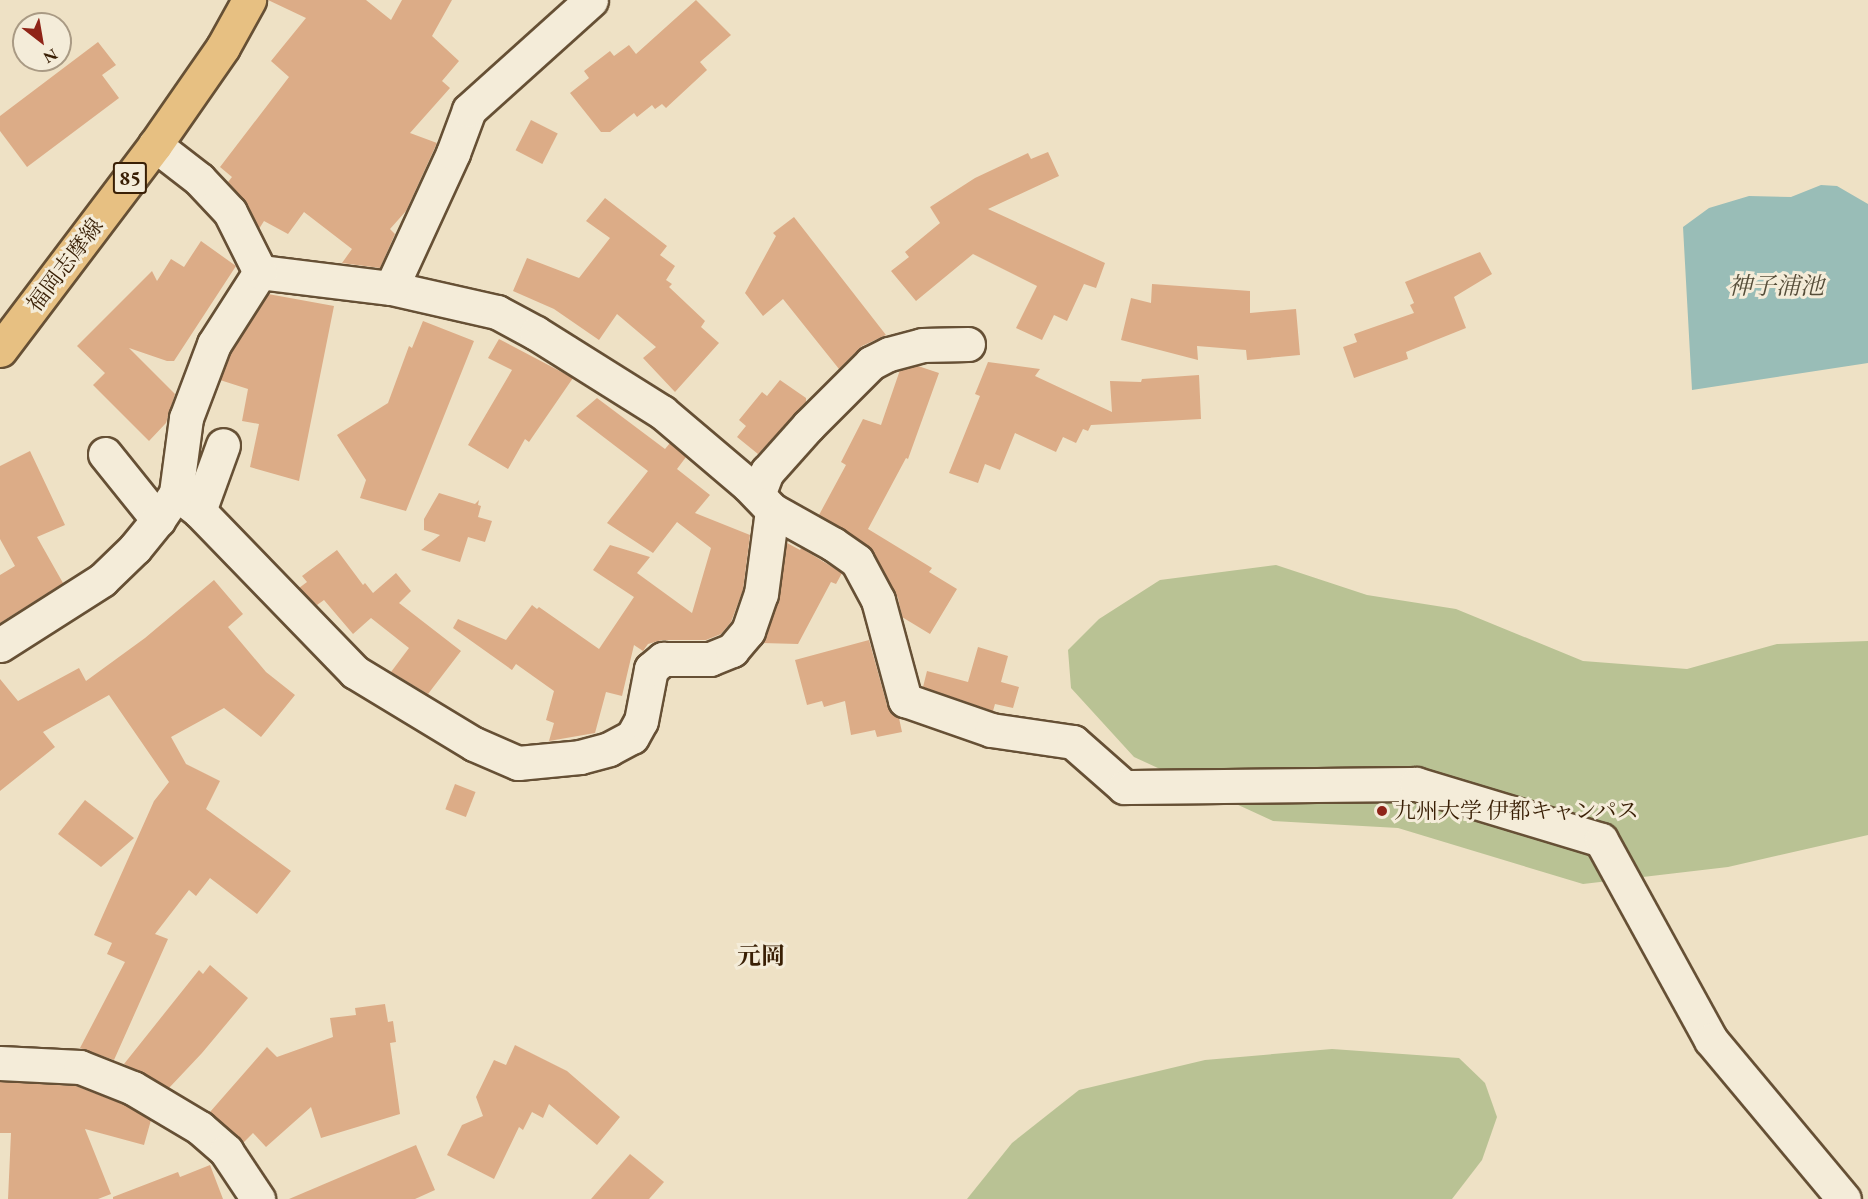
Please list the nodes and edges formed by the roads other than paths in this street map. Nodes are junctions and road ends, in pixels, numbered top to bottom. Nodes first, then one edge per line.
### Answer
1 (249, 0) edge
2 (591, 0) edge
3 (154, 145) junction
4 (260, 272) junction
5 (391, 288) junction
6 (968, 344) dead end
7 (0, 350) edge
8 (222, 444) dead end
9 (105, 454) dead end
10 (187, 502) junction
11 (765, 502) junction
12 (158, 520) junction
13 (0, 645) edge
14 (0, 1063) edge
15 (258, 1199) edge
16 (1844, 1199) edge

1 - 3 main road, 福岡志摩線 / 85
2 - 5 street
3 - 4 street
3 - 7 main road, 福岡志摩線 / 85
4 - 5 street
4 - 10 street
5 - 11 street
6 - 11 street
8 - 10 street
9 - 12 street
10 - 11 street
10 - 12 street
11 - 16 street
12 - 13 street
14 - 15 street

